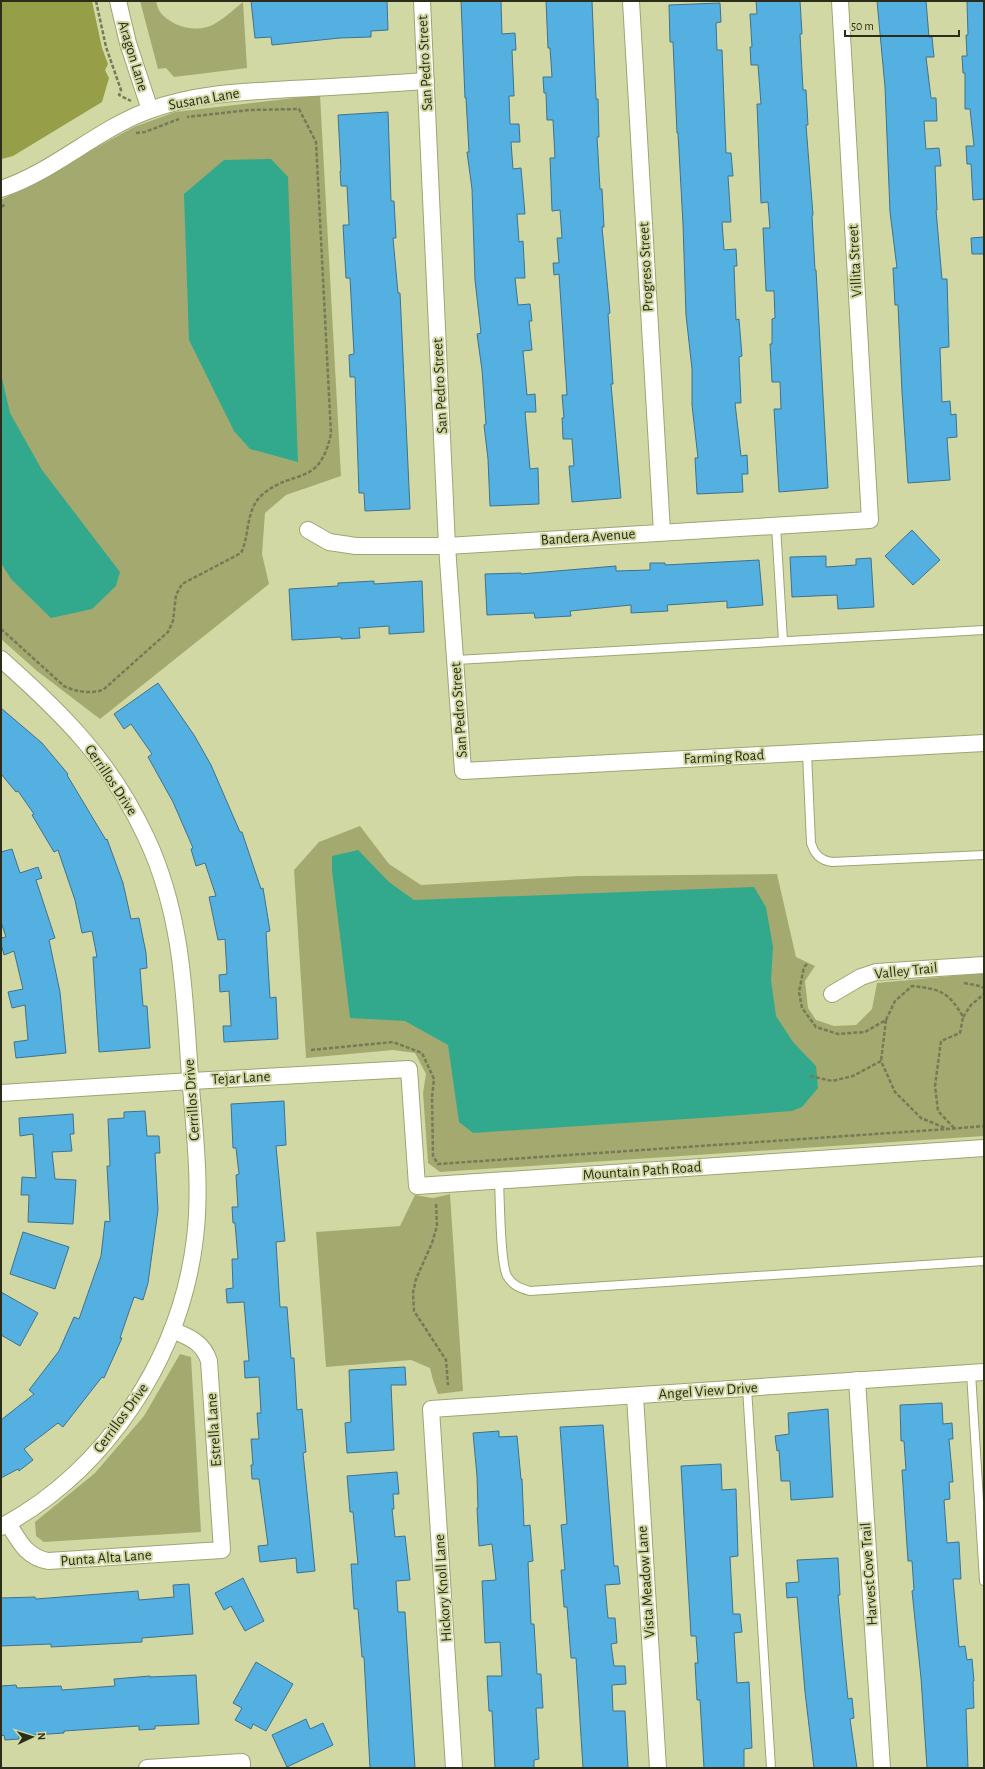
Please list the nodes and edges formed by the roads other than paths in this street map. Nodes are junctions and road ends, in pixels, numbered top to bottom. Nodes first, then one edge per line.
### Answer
1 (118, 1) edge
2 (422, 1) edge
3 (631, 1) edge
4 (840, 1) edge
5 (426, 81) junction
6 (144, 113) junction
7 (1, 189) edge
8 (870, 520) joint
9 (776, 526) junction
10 (308, 530) dead end
11 (662, 532) junction
12 (447, 546) junction
13 (984, 630) edge
14 (783, 641) junction
15 (1, 659) edge
16 (456, 660) junction
17 (984, 743) edge
18 (807, 753) junction
19 (463, 771) joint
20 (984, 855) edge
21 (984, 965) edge
22 (832, 994) dead end
23 (409, 1069) joint
24 (191, 1081) junction
25 (1, 1093) edge
26 (984, 1148) edge
27 (499, 1180) junction
28 (984, 1261) edge
29 (172, 1330) junction
30 (978, 1372) edge
31 (857, 1380) junction
32 (747, 1388) junction
33 (635, 1396) junction
34 (431, 1409) joint
35 (5, 1525) edge
36 (222, 1550) joint
37 (984, 1582) edge
38 (242, 1765) edge
39 (147, 1768) edge
40 (454, 1768) edge
41 (658, 1768) edge
42 (771, 1768) edge
43 (882, 1768) edge

1 - 6 street, Aragon Lane
2 - 5 street, San Pedro Street
3 - 11 street, Progreso Street
4 - 8 street, Villita Street
5 - 6 street, Susana Lane
5 - 12 street, San Pedro Street
6 - 7 street, Susana Lane
8 - 9 street, Bandera Avenue
9 - 11 street, Bandera Avenue
9 - 14 lane
10 - 12 street, Bandera Avenue
11 - 12 street, Bandera Avenue
12 - 16 street, San Pedro Street
13 - 14 lane
14 - 16 lane
15 - 24 street, Cerrillos Drive
16 - 19 street, San Pedro Street
17 - 18 street, Farming Road
18 - 19 street, Farming Road
18 - 20 lane
21 - 22 street, Valley Trail
23 - 24 street, Tejar Lane
23 - 27 street, Mountain Path Road
24 - 25 street, Tejar Lane
24 - 29 street, Cerrillos Drive
26 - 27 street, Mountain Path Road
27 - 28 lane
29 - 35 street, Cerrillos Drive
29 - 36 street, Estrella Lane
30 - 31 street, Angel View Drive
30 - 37 lane
31 - 32 street, Angel View Drive
31 - 43 street, Harvest Cove Trail
32 - 33 street, Angel View Drive
32 - 42 lane
33 - 34 street, Angel View Drive
33 - 41 street, Vista Meadow Lane
34 - 40 street, Hickory Knoll Lane
35 - 36 street, Punta Alta Lane
38 - 39 street

